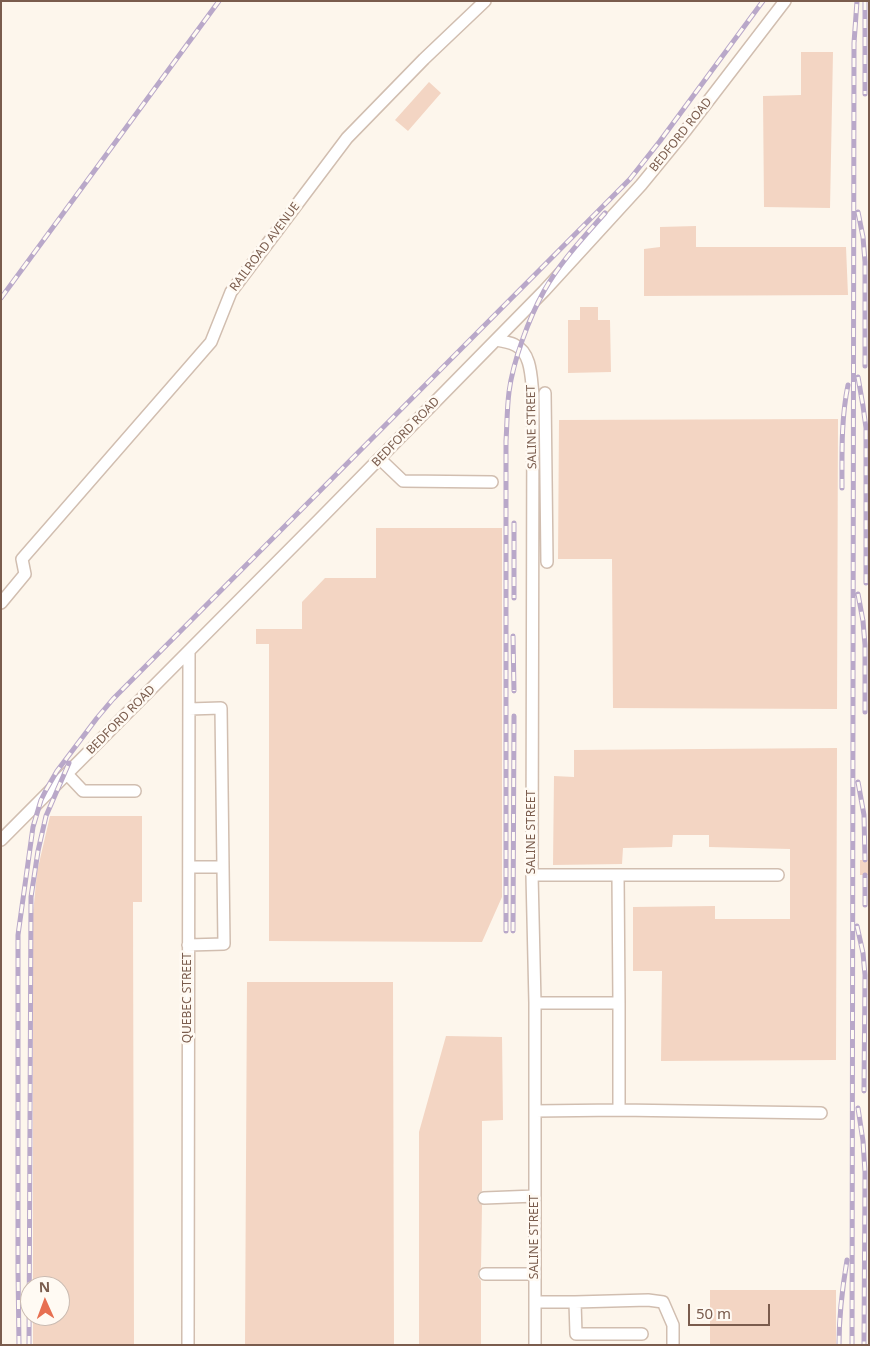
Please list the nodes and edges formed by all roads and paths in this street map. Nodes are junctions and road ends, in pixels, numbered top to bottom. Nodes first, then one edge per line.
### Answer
1 (485, 1) edge
2 (785, 1) edge
3 (496, 340) junction
4 (545, 393) dead end
5 (380, 459) junction
6 (492, 482) dead end
7 (533, 499) junction
8 (546, 499) junction
9 (547, 562) dead end
10 (1, 603) edge
11 (189, 651) junction
12 (189, 709) junction
13 (67, 774) junction
14 (135, 791) dead end
15 (1, 840) edge
16 (189, 867) junction
17 (223, 867) junction
18 (532, 875) junction
19 (618, 875) junction
20 (778, 875) dead end
21 (188, 945) junction
22 (535, 1003) junction
23 (619, 1003) junction
24 (619, 1110) junction
25 (535, 1111) junction
26 (821, 1113) dead end
27 (535, 1196) junction
28 (484, 1198) dead end
29 (485, 1274) dead end
30 (535, 1274) junction
31 (535, 1302) junction
32 (575, 1302) junction
33 (642, 1334) dead end
34 (188, 1345) edge
35 (535, 1345) edge
36 (674, 1345) edge

1 - 10 street, RAILROAD AVENUE
2 - 3 street, BEDFORD ROAD
3 - 5 street, BEDFORD ROAD
3 - 7 street, SALINE STREET
4 - 8 street
5 - 6 street
5 - 11 street, BEDFORD ROAD
7 - 8 street
7 - 18 street, SALINE STREET
8 - 9 street
11 - 12 street, QUEBEC STREET
11 - 13 street, BEDFORD ROAD
12 - 16 street, QUEBEC STREET
12 - 17 street
13 - 14 street
13 - 15 street, BEDFORD ROAD
16 - 17 street
16 - 21 street, QUEBEC STREET
17 - 21 street
18 - 19 street
18 - 22 street, SALINE STREET
19 - 20 street
19 - 23 street
21 - 34 street, QUEBEC STREET
22 - 23 street
22 - 25 street, SALINE STREET
23 - 24 street
24 - 25 street
24 - 26 street
25 - 27 street, SALINE STREET
27 - 28 street
27 - 30 street, SALINE STREET
29 - 30 street
30 - 31 street, SALINE STREET
31 - 32 street
31 - 35 street, SALINE STREET
32 - 33 street
32 - 36 street

